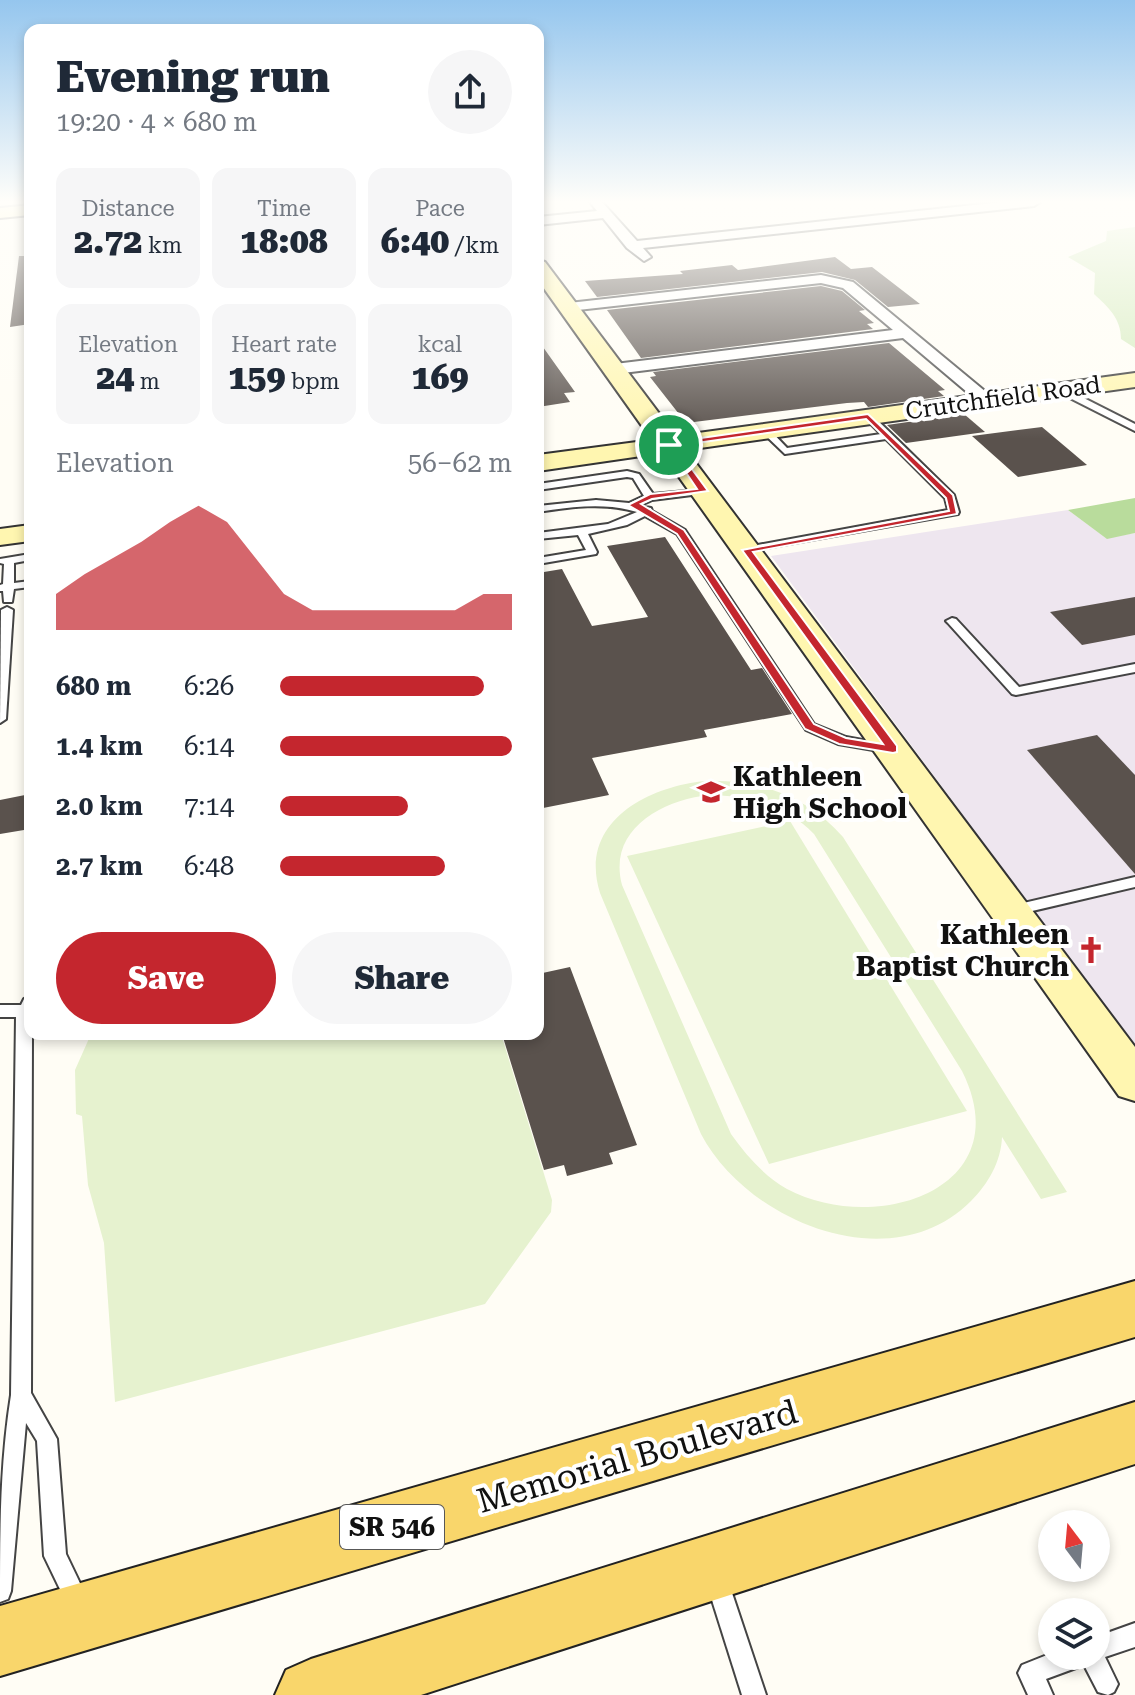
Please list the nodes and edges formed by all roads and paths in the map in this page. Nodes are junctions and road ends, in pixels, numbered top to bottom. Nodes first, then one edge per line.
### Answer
1 (549, 281) edge
2 (819, 281) edge
3 (834, 281) edge
4 (569, 307) junction
5 (908, 333) junction
6 (615, 369) junction
7 (1135, 380) edge
8 (1061, 390) junction
9 (986, 400) junction
10 (868, 416) junction
11 (1135, 428) edge
12 (765, 430) junction
13 (888, 436) junction
14 (669, 445) junction
15 (544, 462) edge
16 (544, 486) edge
17 (704, 491) junction
18 (649, 503) junction
19 (544, 508) edge
20 (581, 530) junction
21 (544, 535) edge
22 (24, 537) edge
23 (747, 550) junction
24 (3, 553) edge
25 (24, 556) edge
26 (544, 560) edge
27 (24, 585) edge
28 (4, 587) edge
29 (952, 621) dead end
30 (1135, 668) edge
31 (0, 719) edge
32 (893, 749) junction
33 (1135, 882) edge
34 (1011, 911) junction
35 (24, 1008) edge
36 (0, 1011) edge
37 (27, 1040) edge
38 (1135, 1082) edge
39 (1135, 1309) edge
40 (21, 1395) junction
41 (1135, 1433) edge
42 (713, 1567) junction
43 (0, 1591) edge
44 (85, 1616) junction
45 (1134, 1638) edge
46 (0, 1641) edge
47 (1110, 1645) edge
48 (1038, 1670) edge
49 (1099, 1670) edge
50 (1106, 1684) dead end
51 (311, 1695) edge
52 (754, 1695) edge
53 (1041, 1695) edge

1 - 4 street
2 - 4 street
3 - 5 street
4 - 6 street
5 - 6 street
5 - 9 street
6 - 14 street
7 - 8 street, Crutchfield Road
8 - 9 street, Crutchfield Road
8 - 11 lane
9 - 10 street, Crutchfield Road
10 - 12 street, Crutchfield Road
10 - 13 lane
12 - 13 lane
12 - 14 street, Crutchfield Road
13 - 23 lane
14 - 15 street, Crutchfield Road
14 - 17 street
16 - 18 lane
17 - 18 lane
17 - 23 street
18 - 19 lane
18 - 20 lane
18 - 32 lane
20 - 21 lane
20 - 26 lane
22 - 24 street
23 - 32 street
24 - 25 lane
24 - 28 lane
27 - 28 lane
28 - 31 lane
29 - 30 lane
32 - 34 street
33 - 34 lane
34 - 38 street
35 - 36 lane
37 - 40 lane
39 - 44 main road, Memorial Boulevard / SR 546
40 - 43 lane
40 - 44 lane
41 - 42 main road
42 - 51 main road
42 - 52 lane
44 - 46 main road, Memorial Boulevard / SR 546
45 - 47 lane
48 - 53 lane
49 - 50 lane

